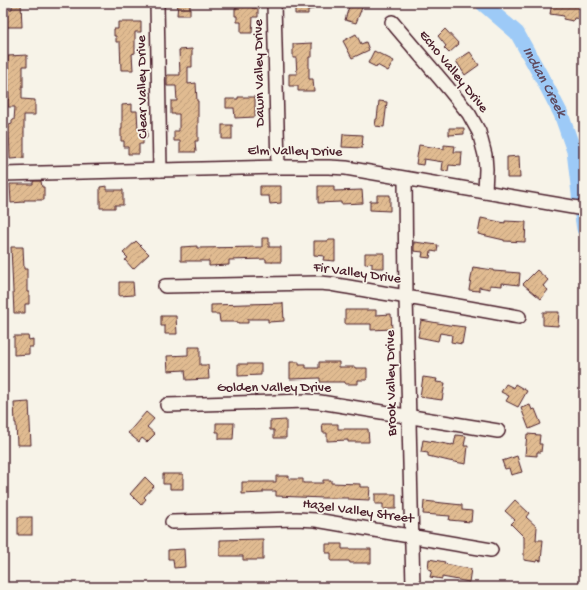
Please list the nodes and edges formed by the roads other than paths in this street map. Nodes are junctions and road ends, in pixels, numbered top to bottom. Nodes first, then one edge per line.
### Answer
1 (157, 3) edge
2 (274, 3) edge
3 (392, 22) dead end
4 (278, 167) junction
5 (160, 170) junction
6 (3, 174) edge
7 (404, 179) junction
8 (485, 192) junction
9 (584, 209) edge
10 (165, 286) dead end
11 (406, 297) junction
12 (519, 317) dead end
13 (168, 405) dead end
14 (409, 417) junction
15 (498, 431) dead end
16 (172, 522) dead end
17 (412, 536) junction
18 (491, 550) dead end
19 (412, 587) edge

1 - 5 street, Clear Valley Drive
2 - 4 street, Dawn Valley Drive
3 - 8 street, Echo Valley Drive
4 - 5 street, Elm Valley Drive
4 - 7 street, Elm Valley Drive
5 - 6 street, Elm Valley Drive
7 - 8 street, Elm Valley Drive
7 - 11 street, Brook Valley Drive
8 - 9 street, Elm Valley Drive
10 - 11 street, Fir Valley Drive
11 - 12 street, Fir Valley Drive
11 - 14 street, Brook Valley Drive
13 - 14 street, Golden Valley Drive
14 - 15 street, Golden Valley Drive
14 - 17 street, Brook Valley Drive
16 - 17 street, Hazel Valley Street
17 - 18 street, Hazel Valley Street
17 - 19 street, Brook Valley Drive

